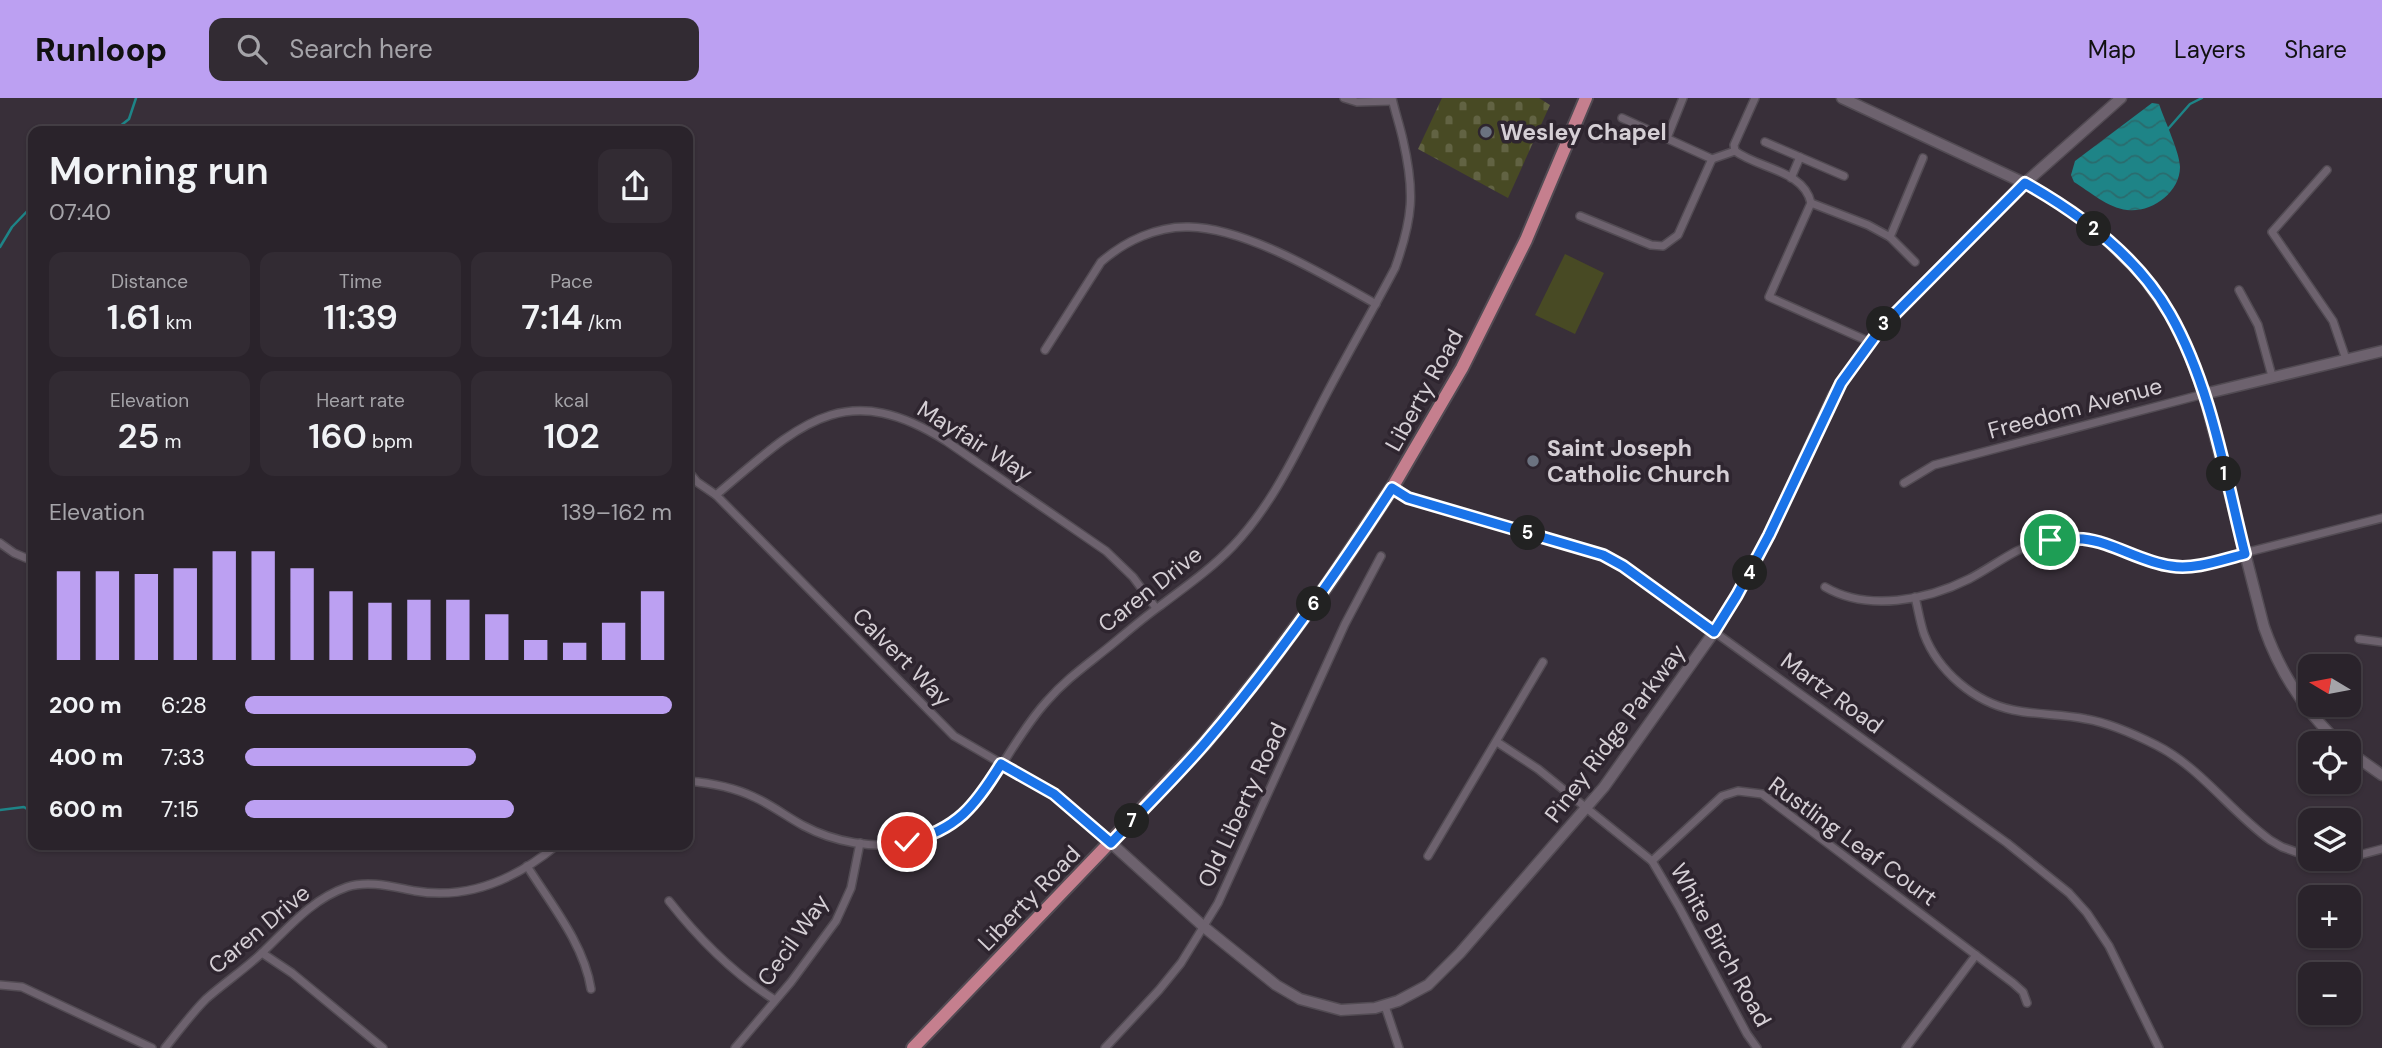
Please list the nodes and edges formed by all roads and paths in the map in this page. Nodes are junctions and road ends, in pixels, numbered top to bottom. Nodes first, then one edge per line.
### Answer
1 (1344, 98) edge
2 (1586, 98) edge
3 (1683, 98) edge
4 (1755, 98) edge
5 (1842, 98) edge
6 (2121, 98) edge
7 (1392, 99) edge
8 (1622, 118) dead end
9 (1667, 138) junction
10 (1765, 142) dead end
11 (1735, 151) junction
12 (1800, 158) junction
13 (1923, 158) dead end
14 (1712, 159) junction
15 (2327, 170) dead end
16 (1844, 176) dead end
17 (1791, 178) junction
18 (2025, 183) junction
19 (1811, 202) junction
20 (1580, 216) dead end
21 (1890, 237) junction
22 (1915, 262) dead end
23 (2239, 290) dead end
24 (1376, 304) junction
25 (1870, 342) junction
26 (1045, 350) dead end
27 (2382, 351) edge
28 (2346, 359) junction
29 (2272, 376) junction
30 (2204, 394) junction
31 (693, 477) edge
32 (1904, 483) dead end
33 (1392, 488) junction
34 (716, 495) junction
35 (2382, 518) edge
36 (0, 543) edge
37 (2245, 554) junction
38 (1381, 556) dead end
39 (28, 559) edge
40 (1825, 587) dead end
41 (1915, 597) junction
42 (1156, 608) junction
43 (1714, 632) junction
44 (2359, 639) dead end
45 (2382, 642) edge
46 (1544, 663) dead end
47 (2327, 731) edge
48 (1497, 742) junction
49 (2361, 760) edge
50 (1001, 764) junction
51 (2382, 775) edge
52 (693, 781) edge
53 (1587, 808) junction
54 (860, 843) junction
55 (1111, 843) junction
56 (2382, 849) edge
57 (550, 850) edge
58 (2298, 853) edge
59 (2361, 855) edge
60 (1428, 856) dead end
61 (1652, 861) junction
62 (527, 866) junction
63 (669, 901) dead end
64 (1204, 927) junction
65 (262, 953) junction
66 (1976, 955) junction
67 (0, 985) edge
68 (591, 989) dead end
69 (775, 1000) junction
70 (2027, 1003) dead end
71 (1385, 1006) junction
72 (152, 1048) edge
73 (165, 1048) edge
74 (383, 1048) edge
75 (735, 1048) edge
76 (913, 1048) edge
77 (1105, 1048) edge
78 (1399, 1048) edge
79 (1757, 1048) edge
80 (1906, 1048) edge
81 (2159, 1048) edge

1 - 7 street
2 - 33 main road, Liberty Road
3 - 9 street
4 - 11 street
5 - 18 street
6 - 18 street, Piney Ridge Parkway
7 - 24 street, Caren Drive
8 - 9 street
9 - 14 street
10 - 12 street
11 - 14 street
11 - 17 street
12 - 16 street
12 - 17 street
13 - 21 street
14 - 20 street
15 - 28 street
17 - 19 street
18 - 25 street, Piney Ridge Parkway
18 - 30 street
19 - 21 street
19 - 25 street
21 - 22 street
23 - 29 street
24 - 26 street
24 - 42 street, Caren Drive
25 - 43 street, Piney Ridge Parkway
27 - 28 street, Freedom Avenue
28 - 29 street, Freedom Avenue
29 - 30 street, Freedom Avenue
30 - 32 street, Freedom Avenue
30 - 37 street
31 - 34 street, Calvert Way
33 - 43 street, Martz Road
33 - 55 main road, Liberty Road
34 - 42 street, Mayfair Way
34 - 50 street, Calvert Way
35 - 37 street
36 - 39 street
37 - 41 street
37 - 47 street
38 - 64 street, Old Liberty Road
40 - 41 street
41 - 58 street
42 - 50 street, Caren Drive
43 - 53 street, Piney Ridge Parkway
43 - 81 street, Martz Road
44 - 45 street
46 - 48 street
48 - 53 street, White Birch Road
48 - 60 street
49 - 51 street
50 - 54 street, Caren Drive
50 - 55 street, Calvert Way
52 - 54 street, Caren Drive
53 - 61 street, White Birch Road
53 - 71 street, Piney Ridge Parkway
54 - 69 street, Cecil Way
55 - 64 street, Piney Ridge Parkway
55 - 76 main road, Liberty Road
56 - 59 street
57 - 62 street, Caren Drive
61 - 66 street, Rustling Leaf Court
61 - 79 street, White Birch Road
62 - 65 street, Caren Drive
62 - 68 street
63 - 69 street
64 - 71 street, Piney Ridge Parkway
64 - 77 street, Old Liberty Road
65 - 73 street, Caren Drive
65 - 74 street
66 - 70 street, Rustling Leaf Court
66 - 80 street
67 - 72 street
69 - 75 street, Cecil Way
71 - 78 street

